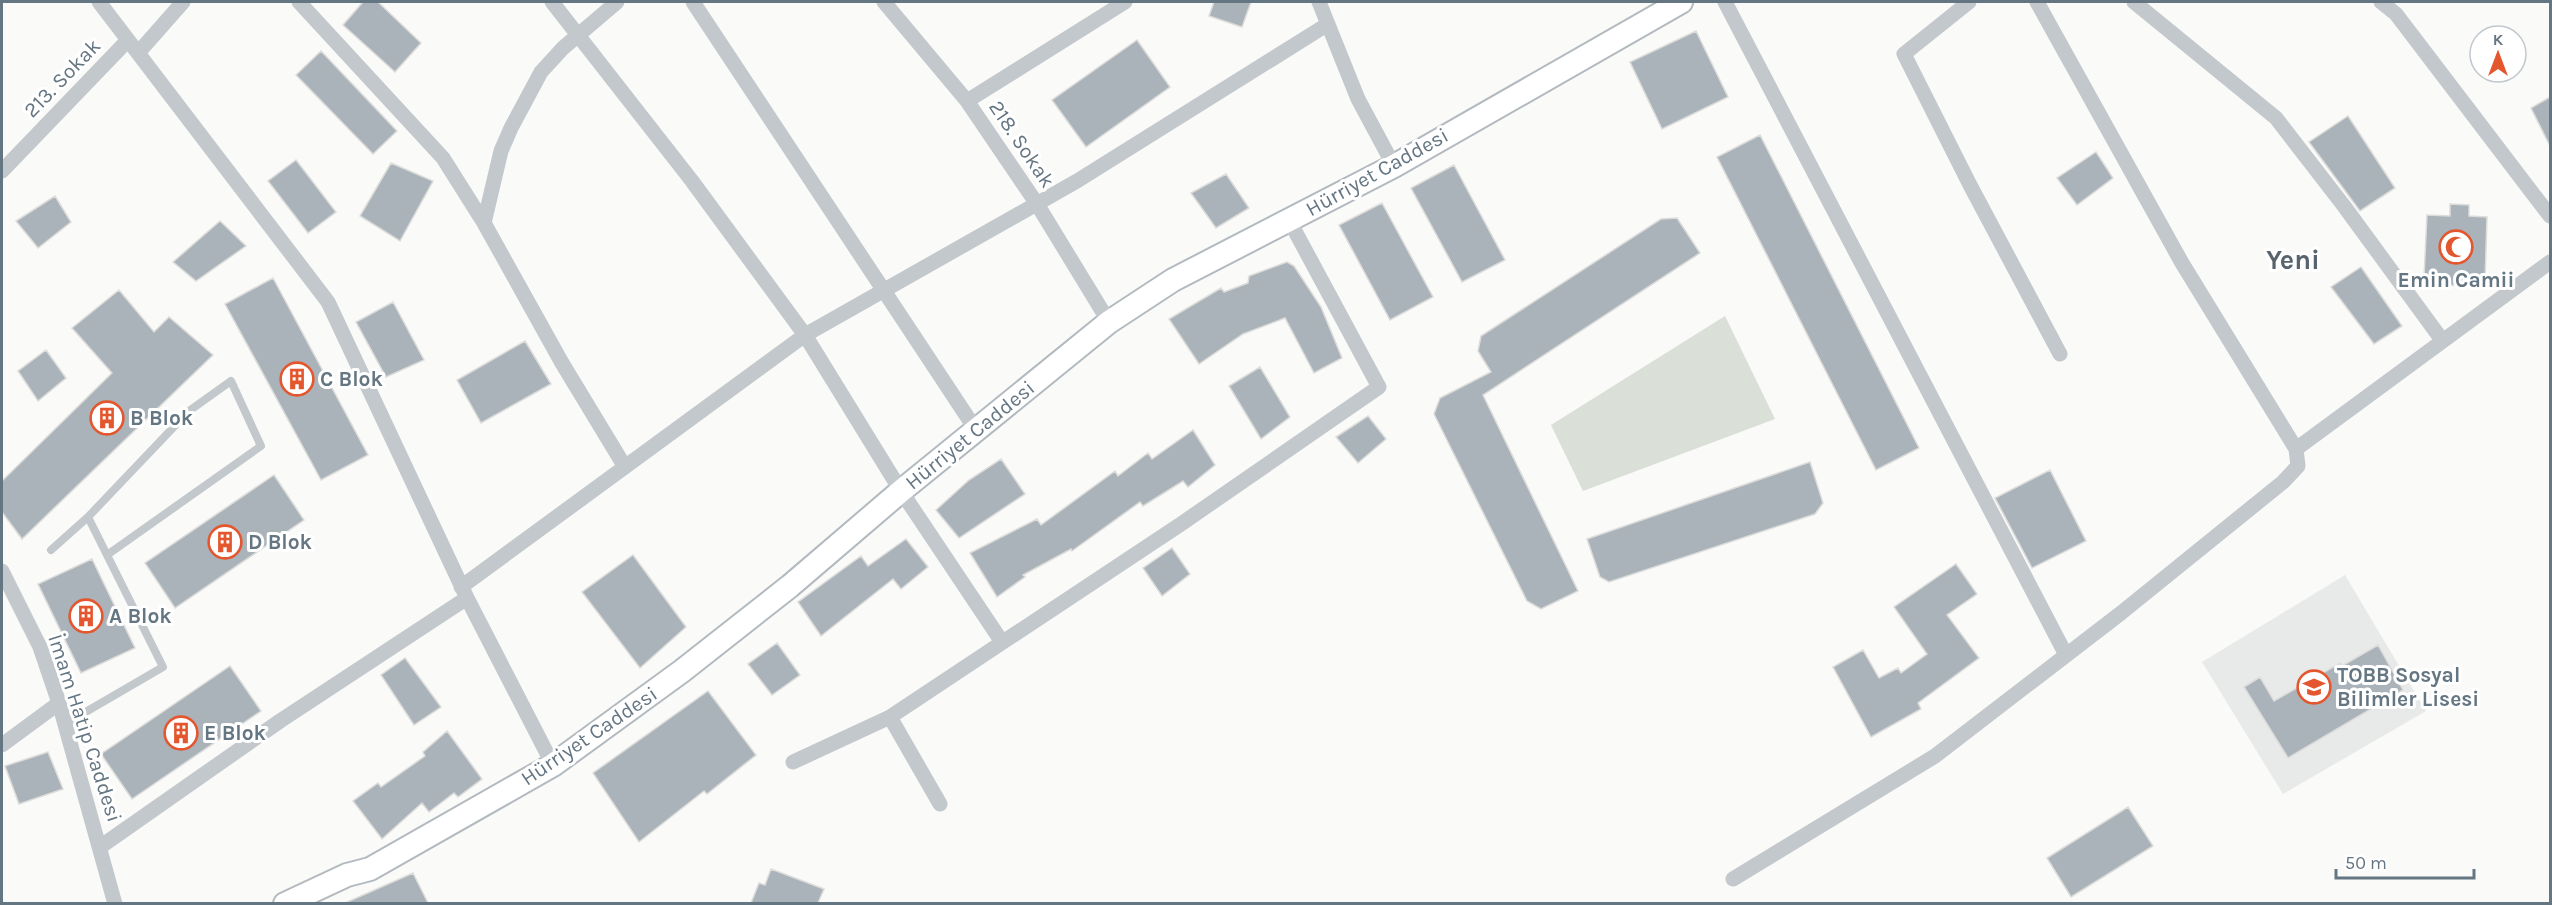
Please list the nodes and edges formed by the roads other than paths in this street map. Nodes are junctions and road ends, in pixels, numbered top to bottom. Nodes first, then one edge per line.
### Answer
1 (99, 2) edge
2 (183, 2) edge
3 (299, 2) edge
4 (552, 2) edge
5 (617, 2) edge
6 (693, 2) edge
7 (884, 2) edge
8 (1125, 2) edge
9 (1319, 2) edge
10 (1681, 2) edge
11 (1725, 2) edge
12 (1969, 2) edge
13 (2037, 2) edge
14 (2134, 2) edge
15 (2381, 2) edge
16 (1328, 24) junction
17 (580, 36) junction
18 (128, 40) junction
19 (138, 53) junction
20 (967, 101) junction
21 (1394, 166) junction
22 (2, 171) edge
23 (1037, 204) junction
24 (2550, 216) edge
25 (1289, 220) junction
26 (484, 223) junction
27 (2550, 262) edge
28 (884, 289) junction
29 (1108, 322) junction
30 (805, 335) junction
31 (2442, 340) junction
32 (2060, 354) dead end
33 (976, 430) junction
34 (2296, 449) junction
35 (625, 467) junction
36 (901, 491) junction
37 (88, 517) junction
38 (51, 550) dead end
39 (107, 555) junction
40 (2, 571) edge
41 (464, 593) junction
42 (1002, 642) junction
43 (2066, 655) junction
44 (59, 703) junction
45 (890, 717) junction
46 (65, 724) junction
47 (2, 745) edge
48 (793, 762) dead end
49 (553, 765) junction
50 (940, 804) dead end
51 (100, 847) junction
52 (1733, 879) dead end
53 (115, 903) edge
54 (285, 903) edge

1 - 18 street
2 - 19 street
3 - 26 street
4 - 17 street
5 - 17 street
6 - 28 street
7 - 20 street, 218. Sokak
8 - 20 street
9 - 16 street
10 - 21 street, Hürriyet Caddesi
11 - 43 street
12 - 32 street
13 - 34 street
14 - 31 street
15 - 24 street
16 - 21 street
16 - 23 street
17 - 26 street
17 - 30 street
18 - 19 street
18 - 22 street, 213. Sokak
19 - 41 street
20 - 23 street, 218. Sokak
21 - 25 street, Hürriyet Caddesi
23 - 28 street
23 - 29 street, 218. Sokak
25 - 29 street, Hürriyet Caddesi
25 - 42 street
26 - 35 street
27 - 31 street
28 - 30 street
28 - 33 street
29 - 33 street, Hürriyet Caddesi
30 - 35 street
30 - 36 street
31 - 34 street
33 - 36 street, Hürriyet Caddesi
34 - 43 street
35 - 41 street
36 - 42 street
36 - 49 street, Hürriyet Caddesi
37 - 38 lane
37 - 39 lane
37 - 39 lane
39 - 46 lane
40 - 44 street, İmam Hatip Caddesi
41 - 49 street
41 - 51 street
42 - 45 street
43 - 52 street
44 - 46 street, İmam Hatip Caddesi
44 - 47 street
45 - 48 street
45 - 50 street
46 - 51 street, İmam Hatip Caddesi
49 - 54 street, Hürriyet Caddesi
51 - 53 street, İmam Hatip Caddesi

